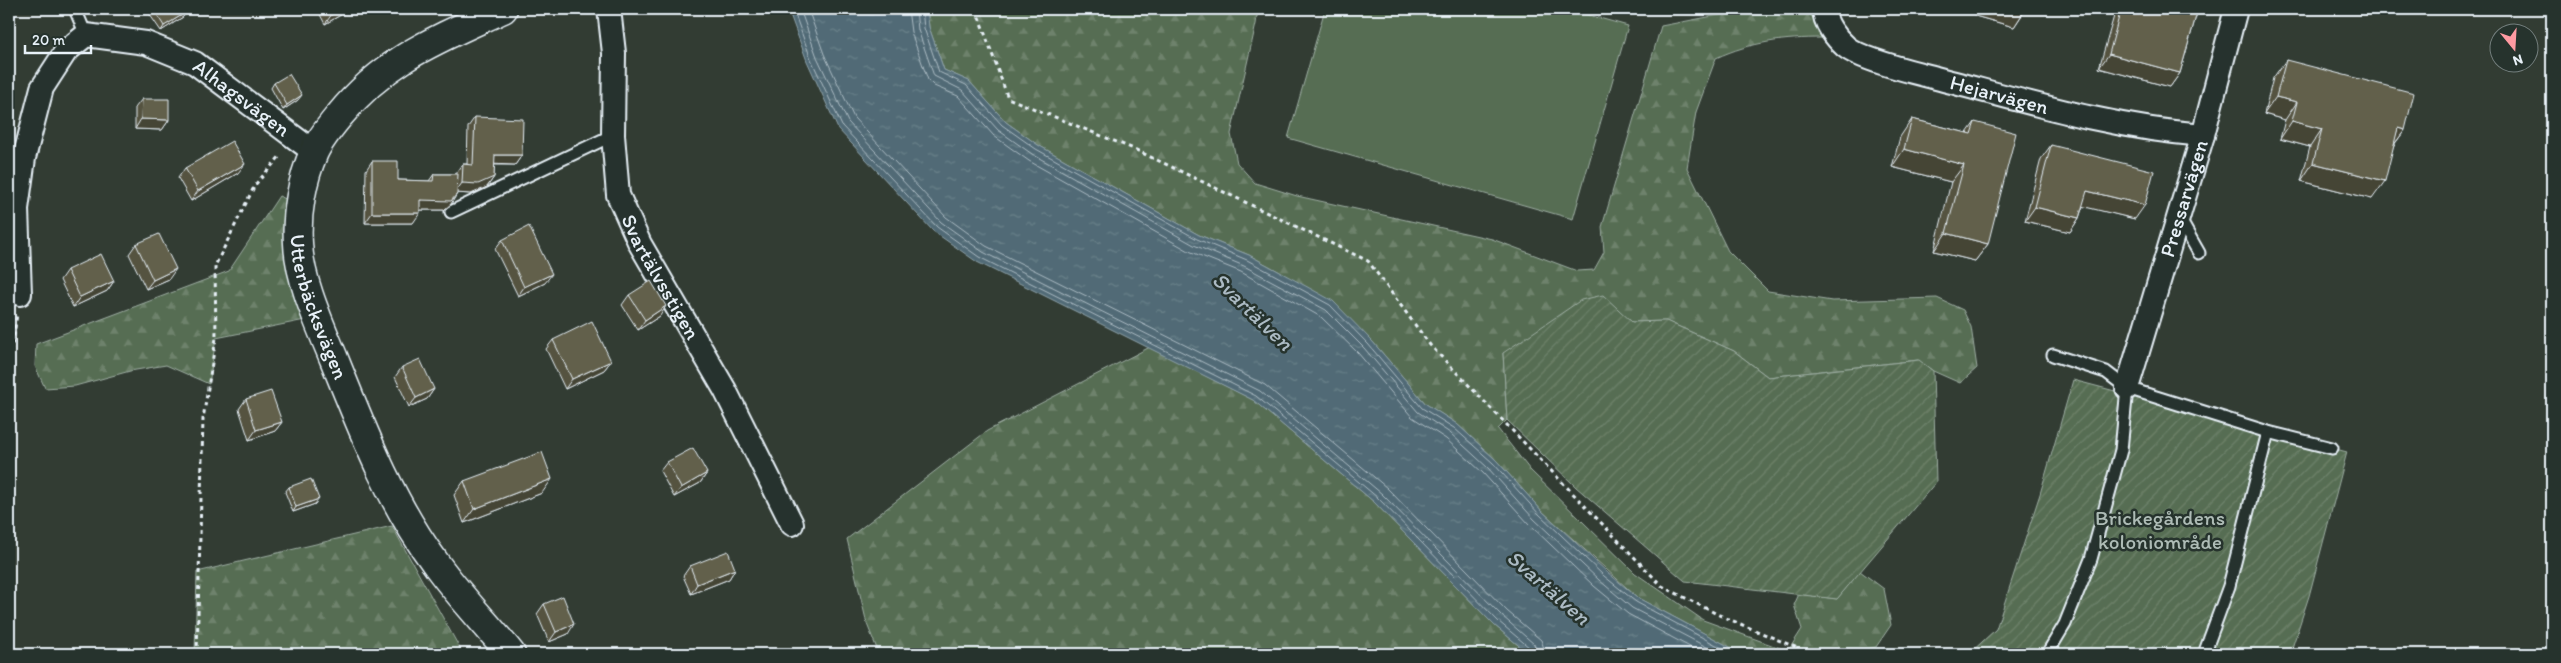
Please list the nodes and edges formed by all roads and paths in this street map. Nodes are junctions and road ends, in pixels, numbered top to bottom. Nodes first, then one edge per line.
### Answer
1 (75, 9) edge
2 (503, 9) edge
3 (608, 9) edge
4 (976, 9) edge
5 (1824, 9) edge
6 (2236, 9) edge
7 (86, 35) junction
8 (613, 135) junction
9 (2203, 135) junction
10 (304, 145) junction
11 (451, 212) edge
12 (2178, 216) junction
13 (2199, 253) dead end
14 (20, 294) joint
15 (9, 350) edge
16 (2054, 355) dead end
17 (2127, 388) junction
18 (2268, 432) junction
19 (2332, 448) dead end
20 (792, 524) dead end
21 (197, 654) edge
22 (512, 654) edge
23 (1800, 654) edge
24 (2047, 654) edge
25 (2204, 654) edge

1 - 7 lane
2 - 10 street, Utterbäcksvägen
3 - 8 street, Svartälvsstigen
4 - 23 path
5 - 9 street, Hejarvägen
6 - 9 street, Pressarvägen
7 - 10 street, Alhagsvägen
7 - 14 street
8 - 11 lane
8 - 20 street, Svartälvsstigen
9 - 12 street, Pressarvägen
10 - 21 path
10 - 22 street, Utterbäcksvägen
12 - 13 lane
12 - 17 street, Pressarvägen
14 - 15 path
16 - 17 lane
17 - 18 lane
17 - 24 lane
18 - 19 lane
18 - 25 lane

